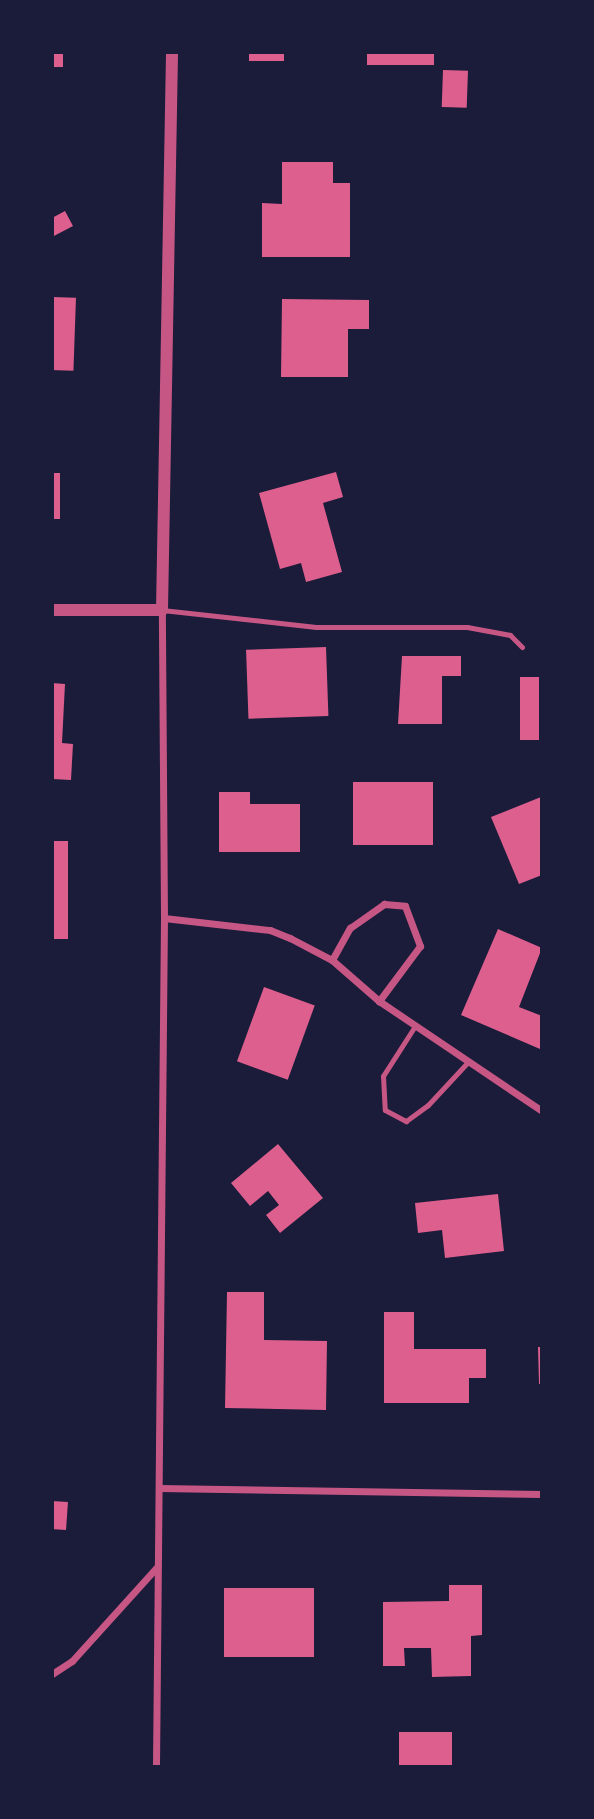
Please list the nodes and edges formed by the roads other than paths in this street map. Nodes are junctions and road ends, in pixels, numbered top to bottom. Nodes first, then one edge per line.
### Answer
1 (172, 52) edge
2 (52, 610) edge
3 (162, 610) junction
4 (522, 647) dead end
5 (164, 918) junction
6 (332, 960) junction
7 (379, 1002) junction
8 (415, 1026) junction
9 (468, 1062) junction
10 (541, 1111) edge
11 (159, 1489) junction
12 (541, 1494) edge
13 (158, 1566) junction
14 (52, 1674) edge
15 (156, 1766) edge

1 - 3 street
2 - 3 street
3 - 4 lane
3 - 5 street
5 - 6 street
5 - 11 street
6 - 7 street
6 - 7 street
7 - 8 street
8 - 9 street
8 - 9 lane
9 - 10 street
11 - 12 street
11 - 13 street
13 - 14 street
13 - 15 street

